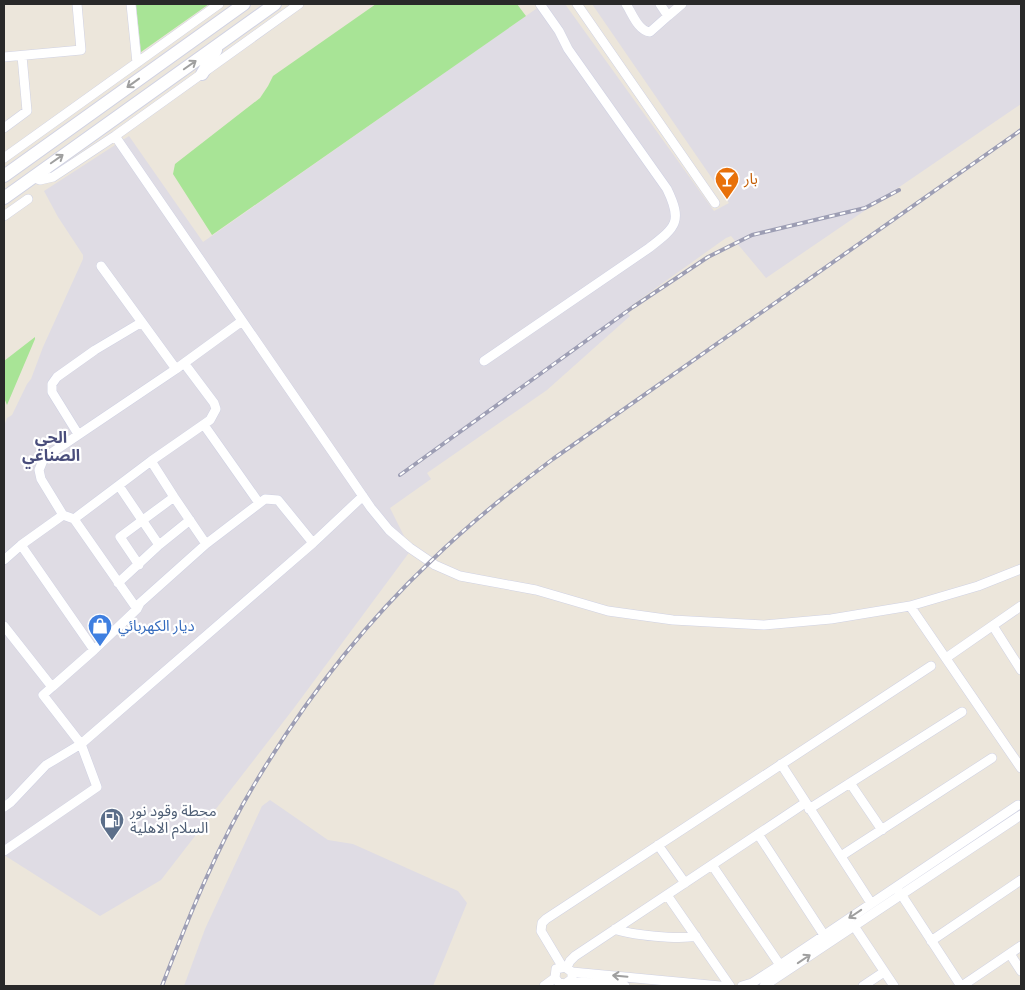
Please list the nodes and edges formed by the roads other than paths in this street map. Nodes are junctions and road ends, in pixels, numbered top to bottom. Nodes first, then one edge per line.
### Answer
1 (77, 4) edge
2 (131, 4) edge
3 (219, 4) edge
4 (244, 4) edge
5 (275, 4) edge
6 (299, 4) edge
7 (540, 4) edge
8 (576, 4) edge
9 (626, 4) edge
10 (660, 4) edge
11 (682, 4) edge
12 (668, 16) junction
13 (218, 45) junction
14 (22, 56) junction
15 (4, 57) edge
16 (136, 62) junction
17 (202, 74) junction
18 (4, 128) edge
19 (115, 136) junction
20 (4, 158) edge
21 (4, 176) edge
22 (32, 177) junction
23 (4, 198) edge
24 (28, 199) dead end
25 (715, 203) dead end
26 (4, 216) edge
27 (101, 266) dead end
28 (242, 321) junction
29 (142, 322) junction
30 (484, 361) dead end
31 (184, 363) junction
32 (176, 369) junction
33 (204, 425) junction
34 (78, 434) junction
35 (151, 461) junction
36 (119, 486) junction
37 (363, 496) junction
38 (174, 498) junction
39 (259, 503) junction
40 (64, 515) junction
41 (74, 519) junction
42 (190, 520) junction
43 (142, 522) junction
44 (313, 543) junction
45 (206, 544) junction
46 (22, 545) junction
47 (159, 545) junction
48 (4, 560) edge
49 (139, 564) junction
50 (1021, 569) edge
51 (118, 583) junction
52 (910, 606) junction
53 (1021, 606) edge
54 (138, 609) junction
55 (4, 626) edge
56 (993, 626) junction
57 (94, 650) junction
58 (946, 658) junction
59 (931, 666) dead end
60 (1021, 670) edge
61 (52, 687) junction
62 (962, 712) dead end
63 (81, 744) junction
64 (992, 758) dead end
65 (781, 764) junction
66 (1021, 768) edge
67 (850, 783) junction
68 (1018, 805) dead end
69 (4, 806) edge
70 (807, 806) junction
71 (1021, 815) edge
72 (882, 830) junction
73 (758, 834) junction
74 (658, 845) junction
75 (4, 852) edge
76 (840, 856) junction
77 (712, 865) junction
78 (1021, 880) edge
79 (685, 883) junction
80 (898, 891) junction
81 (667, 895) junction
82 (871, 903) junction
83 (854, 926) junction
84 (615, 930) junction
85 (824, 935) junction
86 (696, 936) junction
87 (931, 941) junction
88 (1021, 946) edge
89 (1010, 954) junction
90 (780, 965) junction
91 (1021, 971) edge
92 (884, 972) junction
93 (564, 977) edge
94 (608, 985) edge
95 (544, 986) edge
96 (625, 986) edge
97 (720, 986) edge
98 (730, 986) edge
99 (742, 986) edge
100 (764, 986) edge
101 (863, 986) edge
102 (894, 986) edge
103 (961, 986) edge

1 - 14 street
2 - 16 street
3 - 16 street
4 -> 21 main road
5 - 13 main road
6 - 17 street
7 - 30 street
8 - 25 street
9 - 12 street
10 - 12 street
11 - 12 street
13 - 17 main road
22 -> 13 main road
14 - 15 street
14 - 18 street
16 - 20 street
17 - 19 street
19 - 22 street
19 - 28 street
22 - 23 main road
24 - 26 street
27 - 29 street
28 - 31 street
28 - 37 street
29 - 32 street
29 - 34 street
31 - 32 street
31 - 33 street
32 - 34 street
33 - 35 street
33 - 39 street
34 - 40 street
35 - 36 street
35 - 38 street
36 - 41 street
36 - 43 street
37 - 44 street
37 - 52 street
38 - 42 street
38 - 43 street
39 - 44 street
39 - 45 street
40 - 41 street
40 - 46 street
41 - 51 street
42 - 45 street
42 - 47 street
43 - 47 street
43 - 49 street
44 - 63 street
45 - 54 street
46 - 48 street
46 - 57 street
47 - 49 street
49 - 51 street
50 - 52 street
51 - 54 street
52 - 58 street
53 - 56 street
54 - 57 street
55 - 61 street
56 - 58 street
56 - 60 street
57 - 61 street
58 - 66 street
59 - 65 street
61 - 63 street
62 - 67 street
63 - 69 street
63 - 75 street
64 - 72 street
65 - 70 street
65 - 74 street
67 - 70 street
67 - 72 street
68 - 80 street
70 - 73 street
70 - 76 street
71 - 80 street
72 - 76 street
73 - 77 street
73 - 85 street
74 - 79 street
74 - 93 street
76 - 82 street
77 - 79 street
77 - 90 street
78 - 87 street
79 - 81 street
80 - 82 street
80 - 83 street
80 - 87 street
81 - 84 street
81 - 86 street
82 -> 85 street
83 - 92 street
100 -> 83 street
84 - 86 street
84 - 93 street
85 - 90 street
86 - 98 street
87 - 103 street
88 - 89 street
89 - 91 street
89 - 103 street
90 - 99 street
92 - 101 street
92 - 102 street
93 - 94 street
93 - 95 street
97 -> 93 street
94 - 96 street

